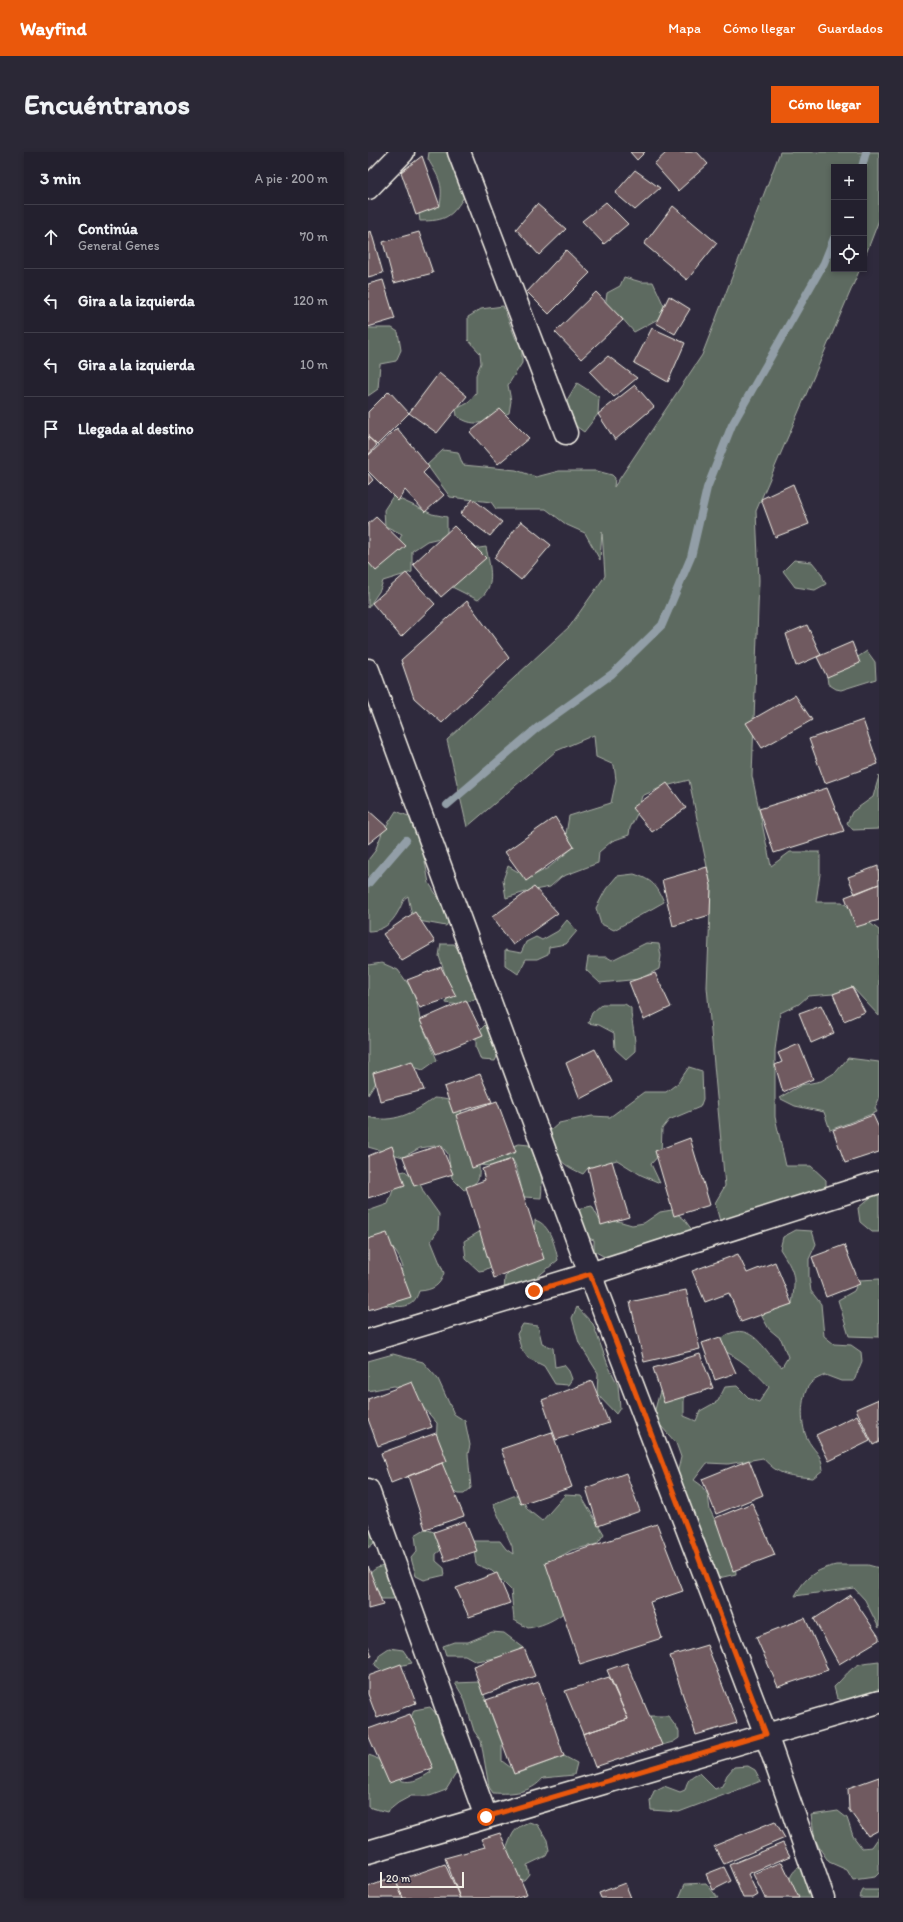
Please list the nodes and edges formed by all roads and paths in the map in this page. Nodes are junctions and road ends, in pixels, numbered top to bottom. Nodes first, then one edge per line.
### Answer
1 (403, 152) edge
2 (459, 152) edge
3 (368, 188) edge
4 (566, 432) dead end
5 (368, 670) edge
6 (879, 1182) edge
7 (590, 1274) junction
8 (368, 1341) edge
9 (368, 1490) edge
10 (879, 1702) edge
11 (766, 1734) junction
12 (486, 1817) junction
13 (368, 1852) edge
14 (823, 1898) edge

1 - 3 street
2 - 4 street
5 - 7 street
6 - 7 street
7 - 8 street
7 - 11 street
9 - 12 street
10 - 11 street
11 - 12 street
11 - 14 street
12 - 13 street

